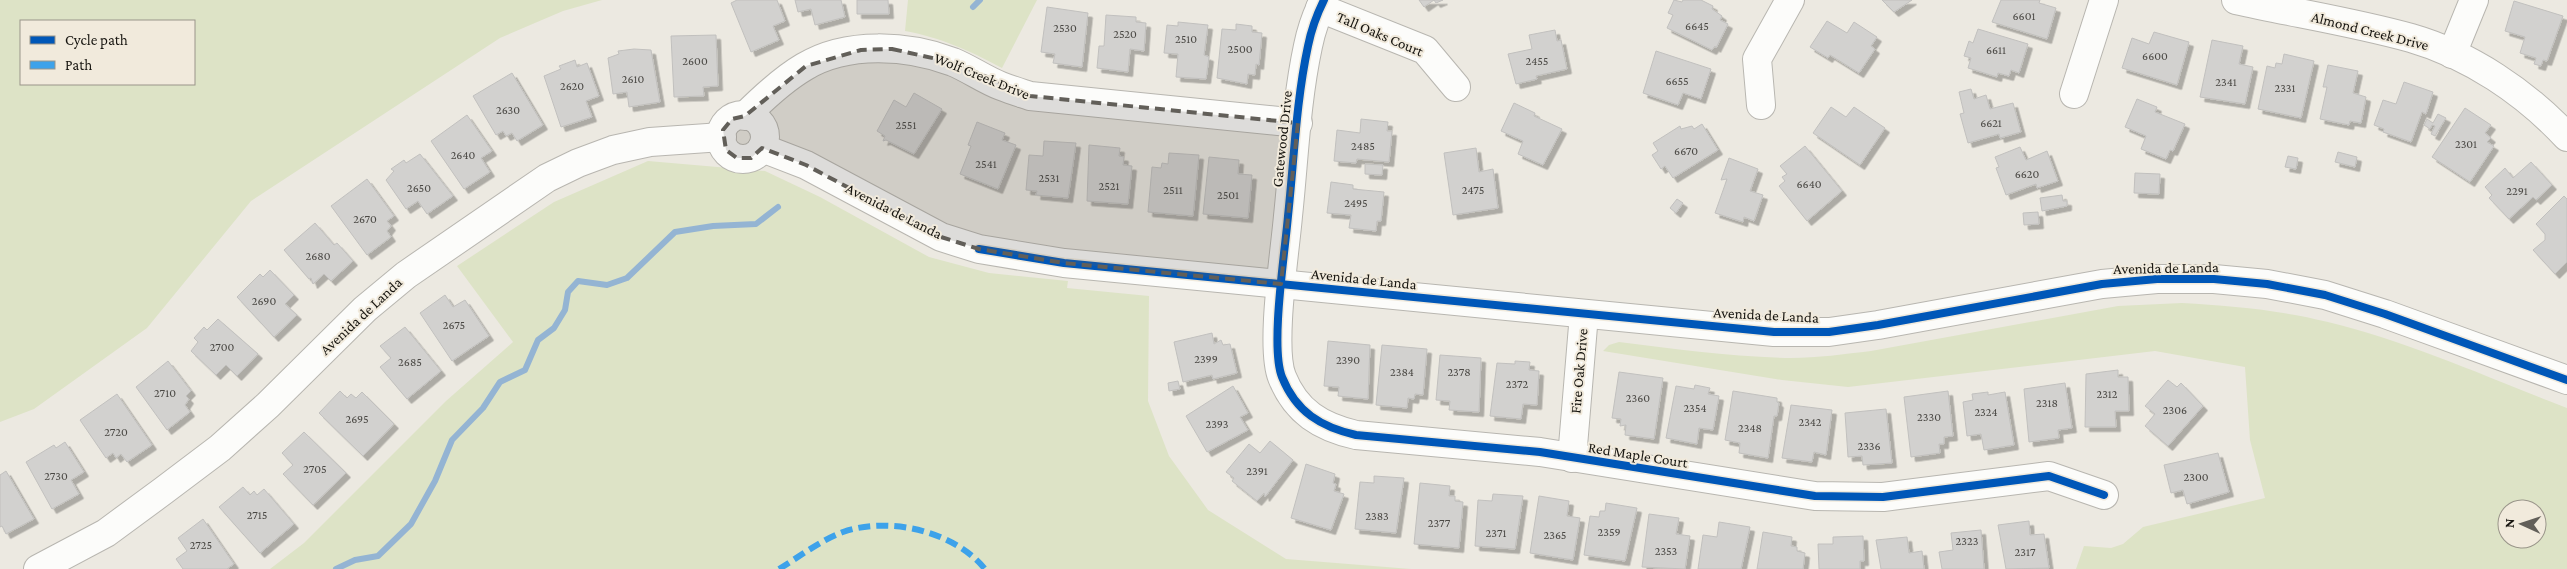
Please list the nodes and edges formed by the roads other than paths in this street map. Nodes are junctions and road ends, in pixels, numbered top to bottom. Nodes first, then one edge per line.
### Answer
1 (1790, 0) edge
2 (2104, 0) edge
3 (2236, 0) edge
4 (2474, 0) edge
5 (1322, 4) edge
6 (2452, 54) junction
7 (1456, 87) dead end
8 (2074, 94) dead end
9 (1761, 105) dead end
10 (745, 116) junction
11 (1298, 123) junction
12 (2567, 136) edge
13 (722, 137) junction
14 (762, 148) junction
15 (1282, 284) junction
16 (1584, 314) junction
17 (2567, 380) edge
18 (1572, 458) junction
19 (2104, 494) dead end
20 (38, 569) edge

1 - 9 street
2 - 8 street
3 - 6 street, Almond Creek Drive
4 - 6 street
5 - 7 street, Tall Oaks Court
5 - 11 street, Gatewood Drive
6 - 12 street, Almond Creek Drive
10 - 11 street, Wolf Creek Drive
10 - 13 street
10 - 14 street
11 - 15 street, Gatewood Drive
13 - 14 street
13 - 20 street, Avenida de Landa
14 - 15 street, Avenida de Landa
15 - 16 street, Avenida de Landa
15 - 18 street, Red Maple Court
16 - 17 street, Avenida de Landa
16 - 18 street, Fire Oak Drive
18 - 19 street, Red Maple Court

